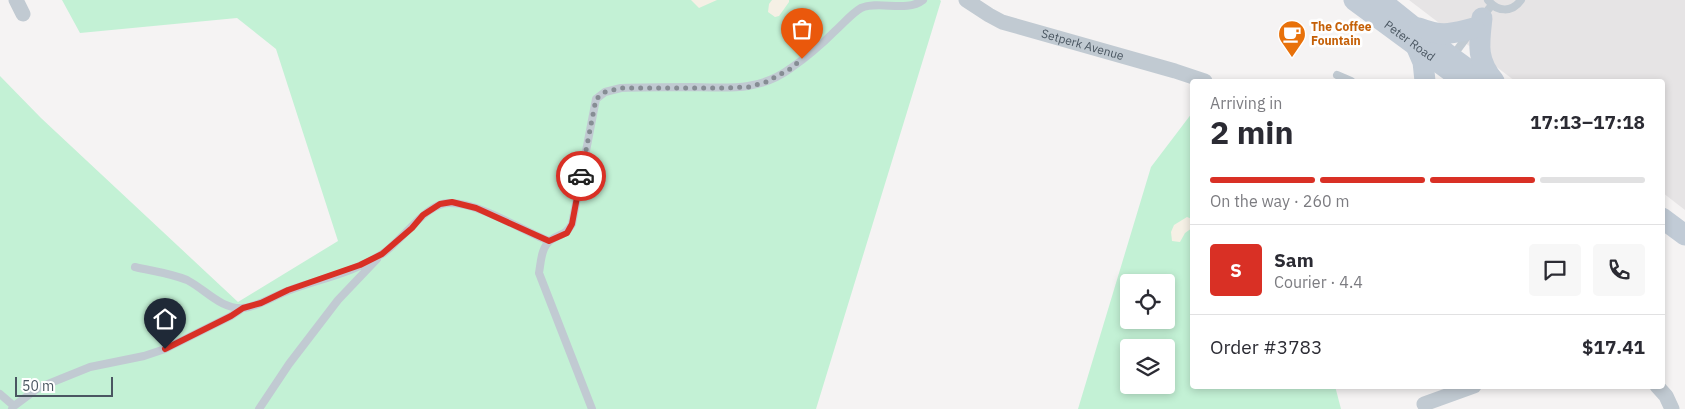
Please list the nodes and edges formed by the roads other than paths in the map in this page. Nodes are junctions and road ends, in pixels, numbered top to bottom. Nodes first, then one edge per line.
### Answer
1 (16, 0) edge
2 (923, 0) edge
3 (966, 0) edge
4 (1354, 0) edge
5 (1380, 0) edge
6 (1521, 0) edge
7 (1484, 13) edge
8 (23, 14) dead end
9 (1412, 25) junction
10 (1417, 48) junction
11 (1443, 68) edge
12 (1337, 75) dead end
13 (1200, 79) edge
14 (1346, 79) edge
15 (1425, 79) edge
16 (1461, 79) edge
17 (1478, 79) edge
18 (1492, 79) edge
19 (1665, 220) edge
20 (1665, 230) edge
21 (1685, 235) edge
22 (549, 241) junction
23 (1685, 245) edge
24 (382, 254) junction
25 (135, 267) dead end
26 (243, 308) junction
27 (1466, 389) edge
28 (1660, 389) edge
29 (0, 394) edge
30 (1424, 404) dead end
31 (13, 407) edge
32 (259, 409) edge
33 (592, 409) edge
34 (1672, 409) edge

1 - 8 street
2 - 22 lane
3 - 13 street, Setperk Avenue
4 - 10 main road, Peter Road
5 - 9 main road, Peter Road
6 - 7 lane
7 - 9 main road
7 - 11 lane
7 - 18 main road
9 - 11 main road, Peter Road
10 - 11 main road, Peter Road
10 - 15 main road
11 - 16 main road, Peter Road
11 - 17 main road, Peter Road
12 - 14 lane
19 - 21 main road
20 - 23 main road
22 - 24 lane
22 - 33 lane
24 - 26 lane
24 - 32 lane
25 - 26 lane
26 - 31 lane
27 - 30 street
28 - 34 street
29 - 31 lane

